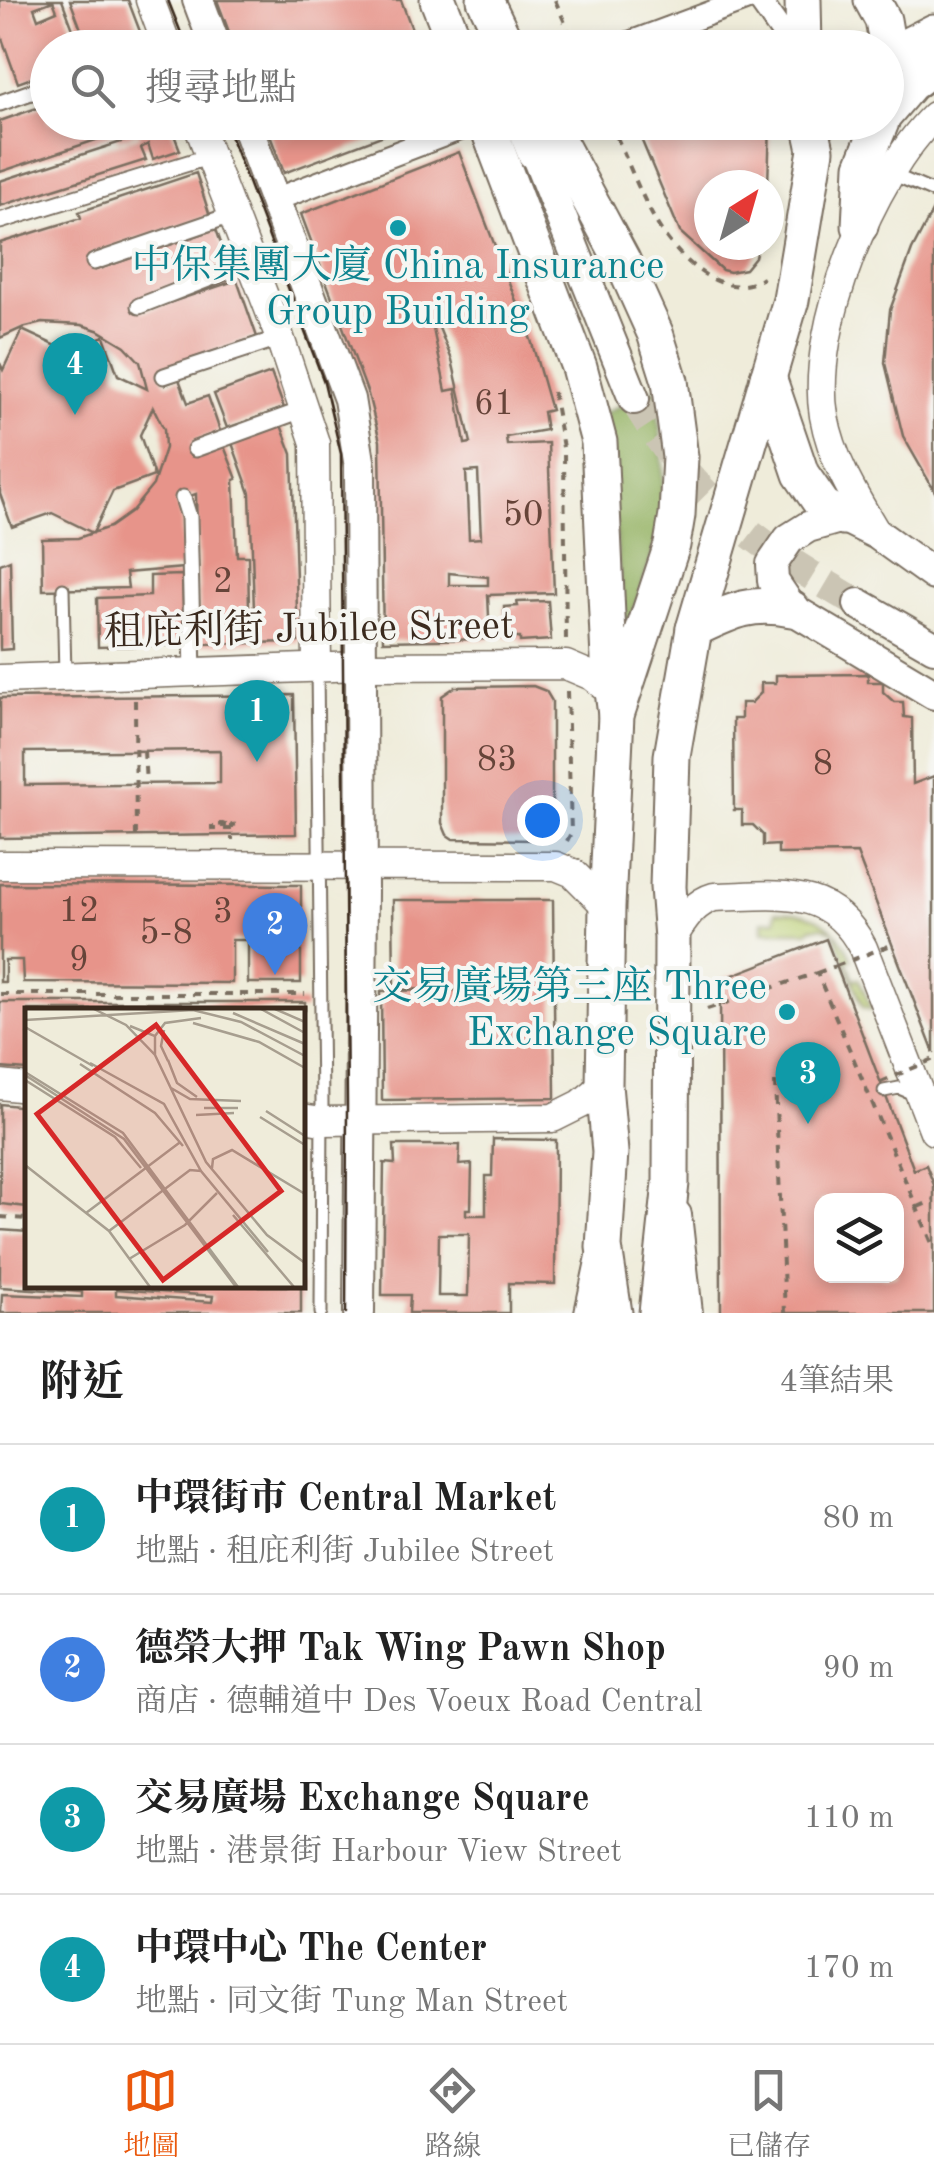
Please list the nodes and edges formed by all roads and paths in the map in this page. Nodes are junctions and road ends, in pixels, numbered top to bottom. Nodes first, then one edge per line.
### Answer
1 (150, 0) edge
2 (198, 0) edge
3 (438, 0) edge
4 (475, 0) edge
5 (485, 0) edge
6 (556, 0) edge
7 (745, 0) edge
8 (758, 0) edge
9 (803, 0) edge
10 (872, 0) edge
11 (158, 30) edge
12 (209, 30) edge
13 (450, 30) edge
14 (487, 30) edge
15 (499, 30) edge
16 (568, 30) edge
17 (664, 30) edge
18 (780, 30) edge
19 (804, 30) edge
20 (885, 30) edge
21 (934, 32) edge
22 (904, 48) edge
23 (934, 66) edge
24 (904, 91) edge
25 (30, 92) edge
26 (0, 103) edge
27 (934, 116) edge
28 (922, 135) edge
29 (204, 140) edge
30 (251, 140) edge
31 (434, 140) edge
32 (489, 140) edge
33 (538, 140) edge
34 (540, 140) edge
35 (619, 140) edge
36 (819, 140) edge
37 (873, 140) edge
38 (211, 156) junction
39 (888, 173) junction
40 (934, 192) edge
41 (274, 200) junction
42 (220, 219) dead end
43 (0, 220) edge
44 (860, 226) junction
45 (94, 262) dead end
46 (239, 267) dead end
47 (767, 275) dead end
48 (140, 306) dead end
49 (267, 342) dead end
50 (164, 376) dead end
51 (768, 377) junction
52 (551, 384) dead end
53 (634, 399) tunnel mouth
54 (294, 413) dead end
55 (194, 449) dead end
56 (183, 498) dead end
57 (843, 517) junction
58 (877, 534) junction
59 (934, 575) edge
60 (63, 589) dead end
61 (859, 604) tunnel mouth
62 (792, 609) junction
63 (690, 646) junction
64 (934, 647) edge
65 (566, 649) dead end
66 (361, 666) junction
67 (316, 668) junction
68 (193, 672) junction
69 (66, 677) junction
70 (0, 679) edge
71 (566, 683) dead end
72 (134, 690) dead end
73 (934, 694) edge
74 (614, 703) junction
75 (144, 751) dead end
76 (146, 784) dead end
77 (212, 824) dead end
78 (239, 824) dead end
79 (227, 828) junction
80 (232, 840) dead end
81 (136, 841) dead end
82 (568, 841) dead end
83 (0, 865) edge
84 (320, 866) junction
85 (362, 866) junction
86 (607, 907) junction
87 (672, 938) junction
88 (892, 945) dead end
89 (817, 973) junction
90 (0, 994) edge
91 (308, 994) dead end
92 (707, 1009) dead end
93 (934, 1059) edge
94 (775, 1082) dead end
95 (604, 1084) junction
96 (0, 1085) edge
97 (882, 1086) joint
98 (25, 1088) edge
99 (922, 1101) junction
100 (312, 1119) edge
101 (361, 1120) junction
102 (934, 1131) edge
103 (671, 1183) junction
104 (934, 1200) edge
105 (918, 1207) junction
106 (0, 1217) edge
107 (25, 1219) edge
108 (604, 1248) junction
109 (934, 1248) edge
110 (320, 1313) edge
111 (359, 1313) edge
112 (590, 1313) edge
113 (614, 1313) edge
114 (656, 1313) edge
115 (687, 1313) edge
116 (785, 1313) edge

1 - 11 street
2 - 12 main road
3 - 13 main road
4 - 14 main road
5 - 15 main road
6 - 16 path
7 - 17 street
8 - 18 street
9 - 19 main road
10 - 20 main road
21 - 22 main road
23 - 24 main road
25 - 26 street
27 - 28 street
28 - 39 street
29 - 38 street
30 - 41 main road
31 - 41 street
32 - 74 main road
33 - 53 main road
34 - 74 main road
35 - 47 path
36 - 51 main road
37 - 44 main road
38 - 43 street
38 - 67 street
39 - 40 lane
39 - 44 street
41 - 66 main road
42 - 45 street
44 - 58 street
46 - 48 street
49 - 50 street
51 - 57 main road
51 - 63 main road
52 - 65 path
54 - 55 street
56 - 68 street
57 - 58 main road
57 - 62 main road
58 - 59 main road
60 - 69 lane
61 - 64 main road
62 - 63 main road
62 - 73 main road
63 - 87 main road
66 - 67 street, 租庇利街 Jubilee Street
66 - 74 street, 租庇利街 Jubilee Street
66 - 85 main road
67 - 68 street, 租庇利街 Jubilee Street
67 - 84 lane
68 - 69 street, 租庇利街 Jubilee Street
69 - 70 street, 租庇利街 Jubilee Street
71 - 82 path
72 - 81 path
74 - 86 main road
75 - 76 path
77 - 79 path
78 - 79 path
79 - 80 path
83 - 84 street
84 - 85 street
84 - 100 lane
85 - 86 street
85 - 101 main road
86 - 95 main road
87 - 99 street
87 - 103 main road
88 - 89 path, bridge
89 - 92 path, bridge
89 - 105 path, bridge
90 - 91 path
93 - 97 path, bridge
94 - 116 path
95 - 101 street
95 - 108 main road
96 - 98 street
97 - 99 lane
99 - 102 street
100 - 101 street
100 - 110 lane
101 - 111 main road
103 - 114 main road
103 - 115 main road
104 - 105 path
105 - 109 path, bridge
106 - 107 path
108 - 112 main road
108 - 113 main road

